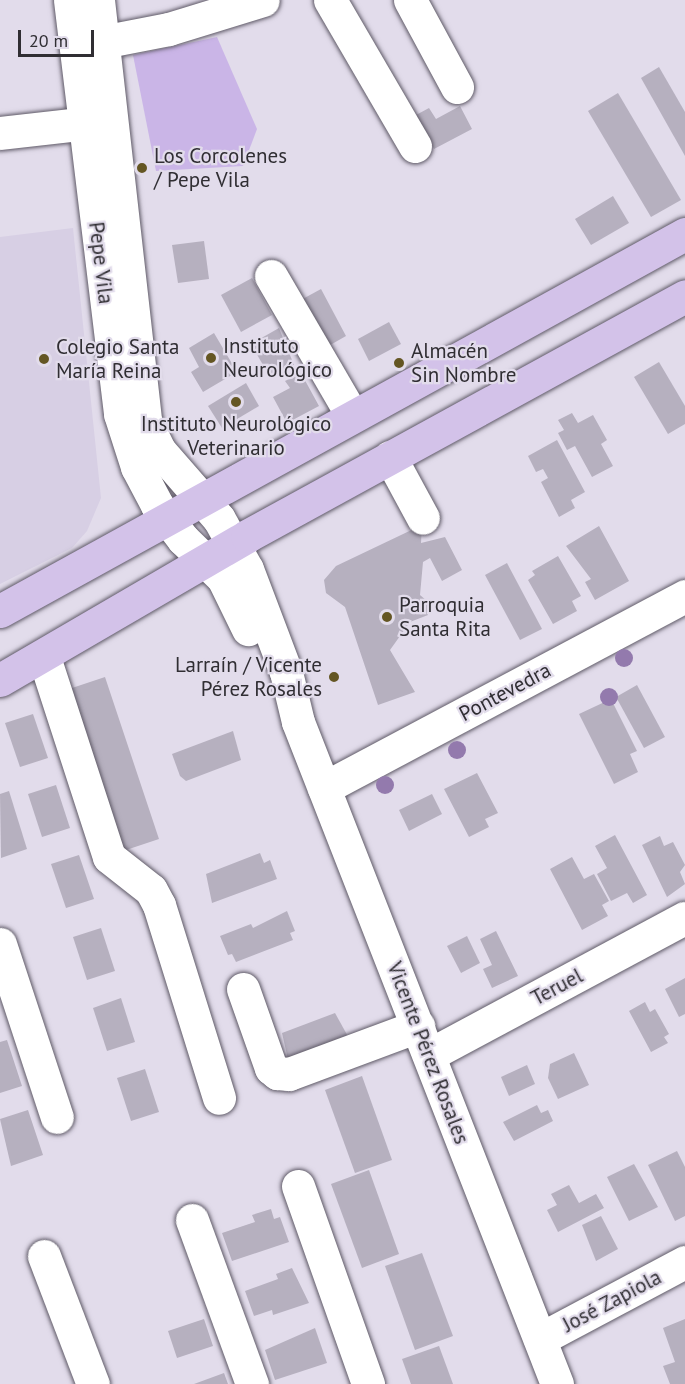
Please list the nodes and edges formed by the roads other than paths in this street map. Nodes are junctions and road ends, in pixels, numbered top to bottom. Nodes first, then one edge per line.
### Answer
1 (70, 0) edge
2 (98, 0) edge
3 (263, 0) edge
4 (330, 0) edge
5 (410, 0) edge
6 (102, 42) junction
7 (457, 87) dead end
8 (97, 122) junction
9 (0, 133) edge
10 (415, 146) dead end
11 (685, 234) edge
12 (271, 276) dead end
13 (685, 296) edge
14 (352, 415) junction
15 (390, 457) junction
16 (200, 497) junction
17 (165, 517) junction
18 (423, 518) dead end
19 (222, 551) junction
20 (685, 596) edge
21 (0, 611) edge
22 (44, 657) junction
23 (0, 680) edge
24 (324, 789) junction
25 (685, 918) edge
26 (0, 944) edge
27 (243, 990) dead end
28 (423, 1041) junction
29 (219, 1098) dead end
30 (57, 1117) dead end
31 (298, 1186) dead end
32 (192, 1220) dead end
33 (44, 1256) dead end
34 (685, 1262) edge
35 (540, 1339) junction
36 (93, 1384) edge
37 (252, 1384) edge
38 (368, 1384) edge
39 (557, 1384) edge

1 - 8 street, Pepe Vila
2 - 6 street, Pepe Vila
3 - 6 street
4 - 10 street
5 - 7 street
6 - 8 street, Pepe Vila
8 - 9 street
8 - 16 street, Pepe Vila
8 - 17 street, Pepe Vila
11 - 14 main road
12 - 14 street
13 - 15 main road
14 - 16 main road
15 - 18 street
15 - 19 main road
16 - 17 main road
16 - 19 street, Vicente Pérez Rosales
17 - 19 street, Vicente Pérez Rosales
17 - 21 main road
19 - 22 main road
19 - 24 street, Vicente Pérez Rosales
20 - 24 street, Pontevedra
22 - 23 main road
22 - 29 street
24 - 28 street, Vicente Pérez Rosales
25 - 28 street, Teruel
26 - 30 street
27 - 28 street, Teruel
28 - 35 street, Vicente Pérez Rosales
31 - 38 street
32 - 37 street
33 - 36 street
34 - 35 street, José Zapiola
35 - 39 street, Vicente Pérez Rosales

